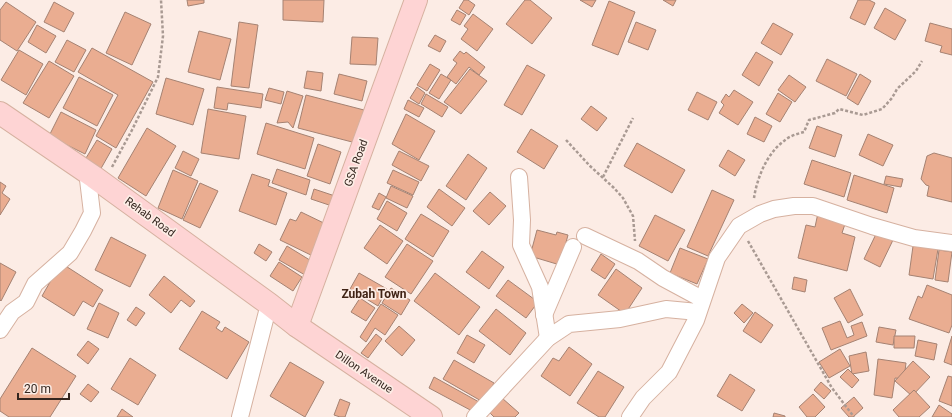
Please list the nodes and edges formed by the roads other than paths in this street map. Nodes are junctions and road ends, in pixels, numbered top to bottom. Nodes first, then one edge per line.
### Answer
1 (416, 0) edge
2 (0, 113) edge
3 (91, 174) junction
4 (519, 177) dead end
5 (585, 236) dead end
6 (952, 243) edge
7 (573, 247) dead end
8 (269, 304) junction
9 (700, 305) junction
10 (544, 315) junction
11 (297, 326) junction
12 (0, 330) edge
13 (548, 338) junction
14 (240, 417) edge
15 (431, 417) edge
16 (475, 417) edge
17 (630, 417) edge

1 - 11 street, GSA Road
2 - 3 street, Rehab Road
3 - 8 street, Rehab Road
3 - 12 street
4 - 10 street
5 - 9 street
6 - 9 street
7 - 10 street
8 - 11 street, Rehab Road
8 - 14 street
9 - 13 street
9 - 17 street
10 - 13 street
11 - 15 street, Dillon Avenue
13 - 16 street

